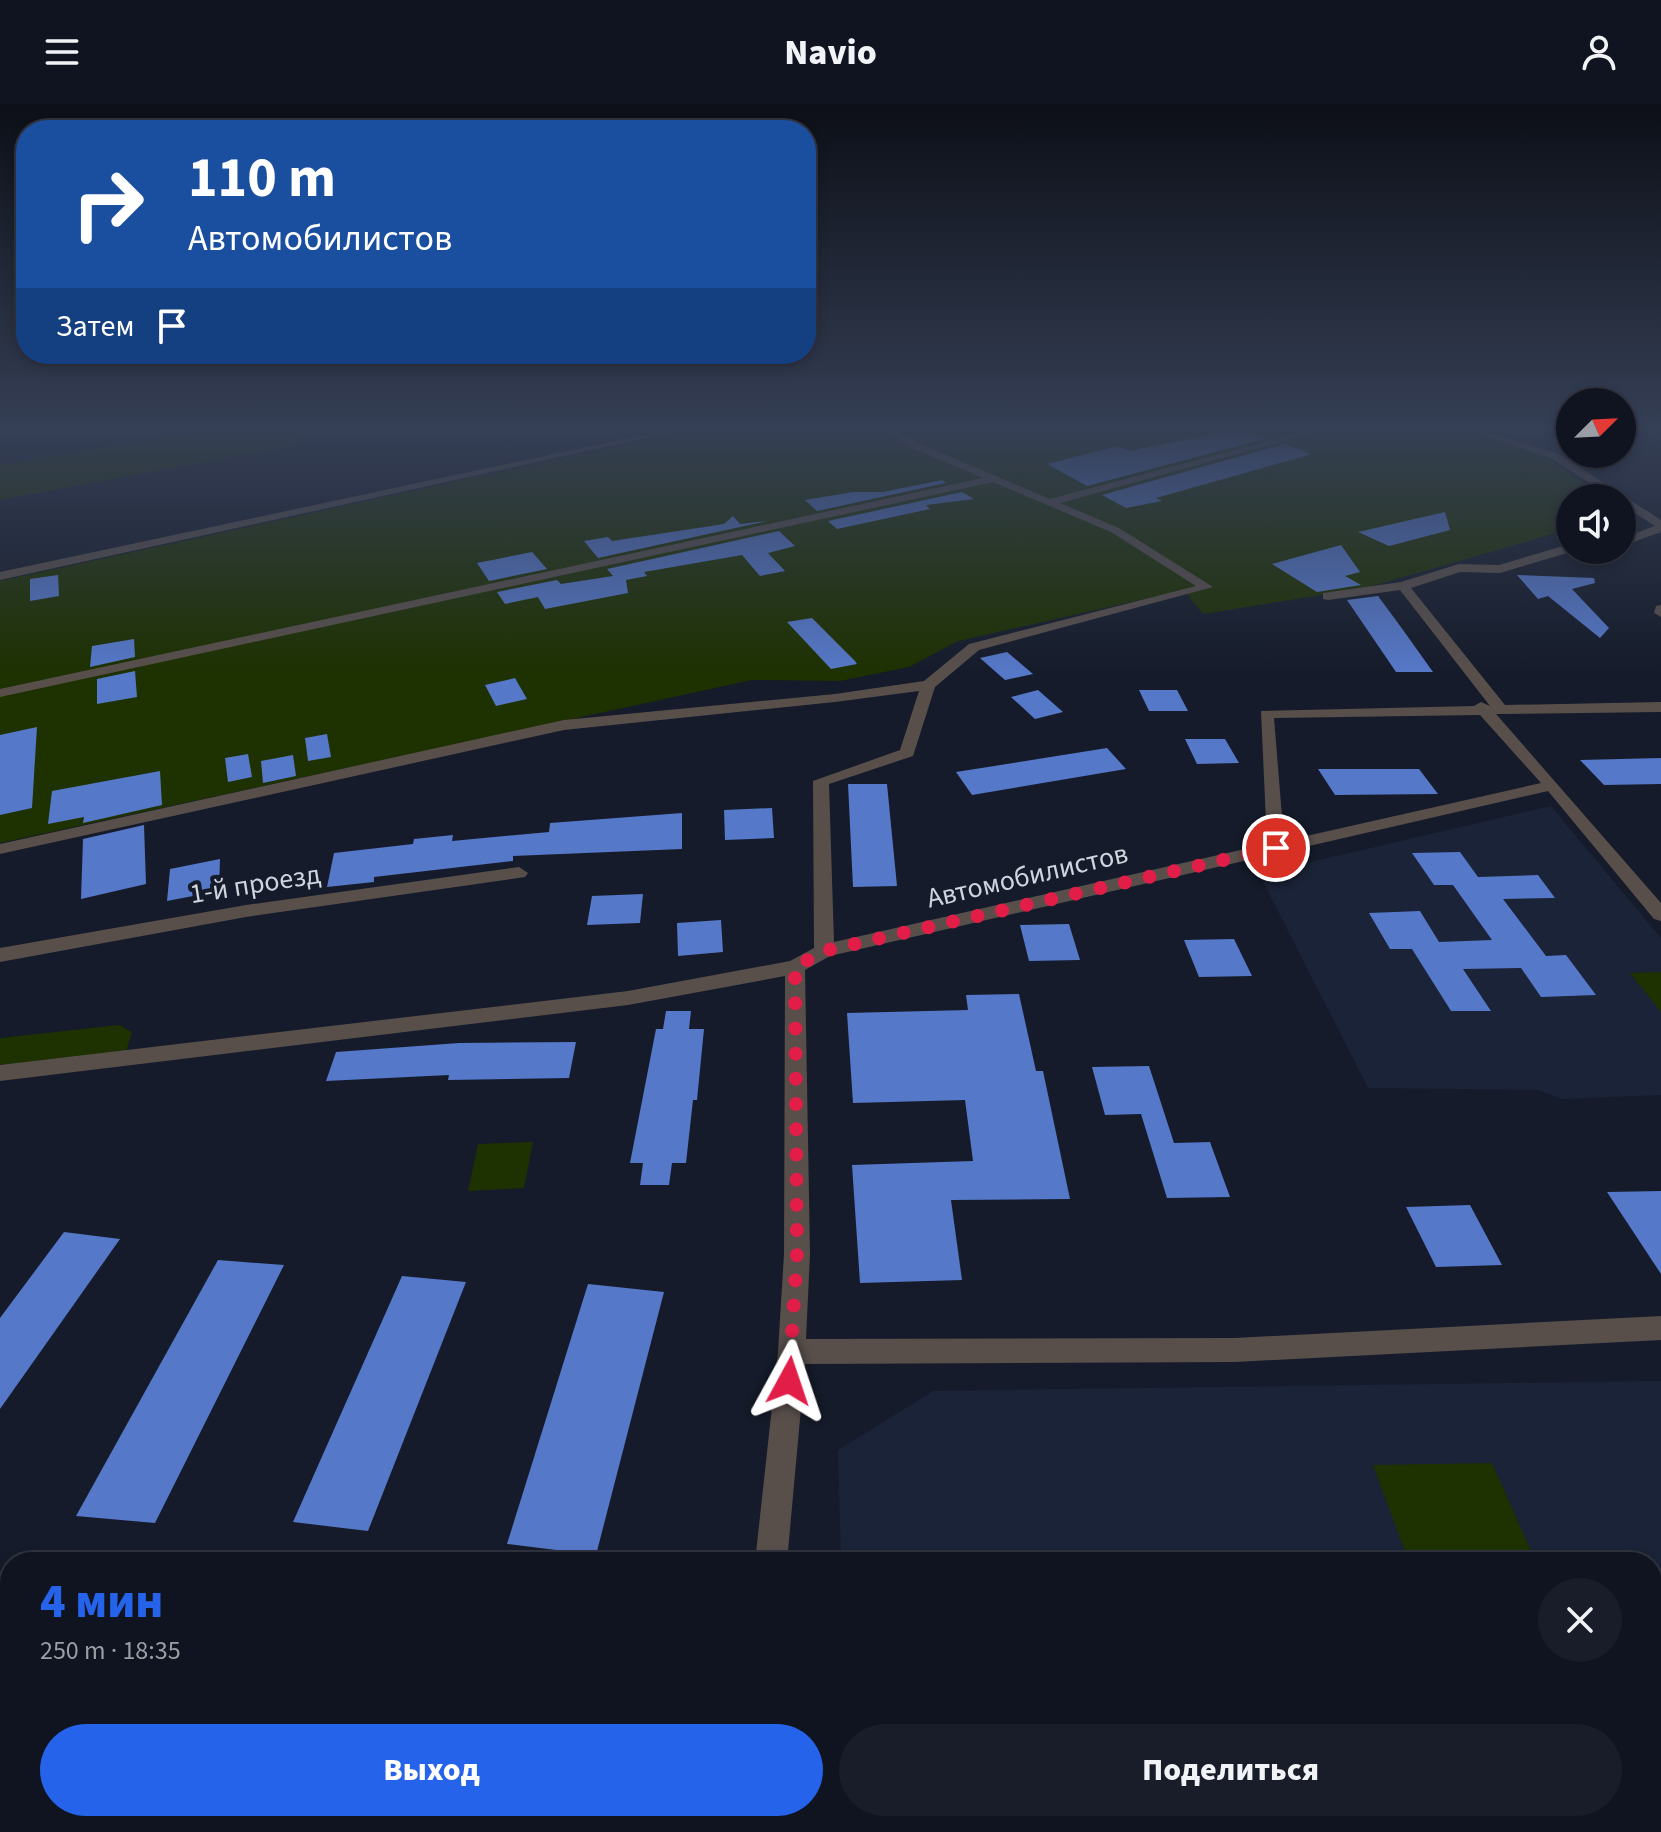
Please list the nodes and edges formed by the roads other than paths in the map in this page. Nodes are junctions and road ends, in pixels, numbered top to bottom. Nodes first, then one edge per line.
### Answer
1 (299, 512) edge
2 (842, 512) edge
3 (1072, 512) edge
4 (1639, 512) edge
5 (1661, 527) edge
6 (1636, 537) edge
7 (1556, 552) edge
8 (0, 576) edge
9 (1403, 586) junction
10 (1328, 596) dead end
11 (928, 685) junction
12 (0, 693) edge
13 (1490, 707) junction
14 (1661, 707) edge
15 (1552, 785) junction
16 (1276, 848) junction
17 (0, 849) edge
18 (519, 873) dead end
19 (1661, 915) edge
20 (824, 951) junction
21 (0, 955) edge
22 (795, 967) junction
23 (0, 1073) edge
24 (1661, 1328) edge
25 (792, 1352) junction
26 (772, 1552) edge

1 - 8 street
2 - 12 street
3 - 11 street
4 - 5 street
5 - 6 street
7 - 9 street
9 - 10 street
9 - 13 street
11 - 17 street
11 - 20 street
13 - 14 street
13 - 15 street
13 - 16 street
15 - 16 street, Автомобилистов
15 - 19 street
16 - 20 street, Автомобилистов
18 - 21 street, 1-й проезд
20 - 22 street, Автомобилистов
22 - 23 street, Автомобилистов
22 - 25 street
24 - 25 street
25 - 26 street

